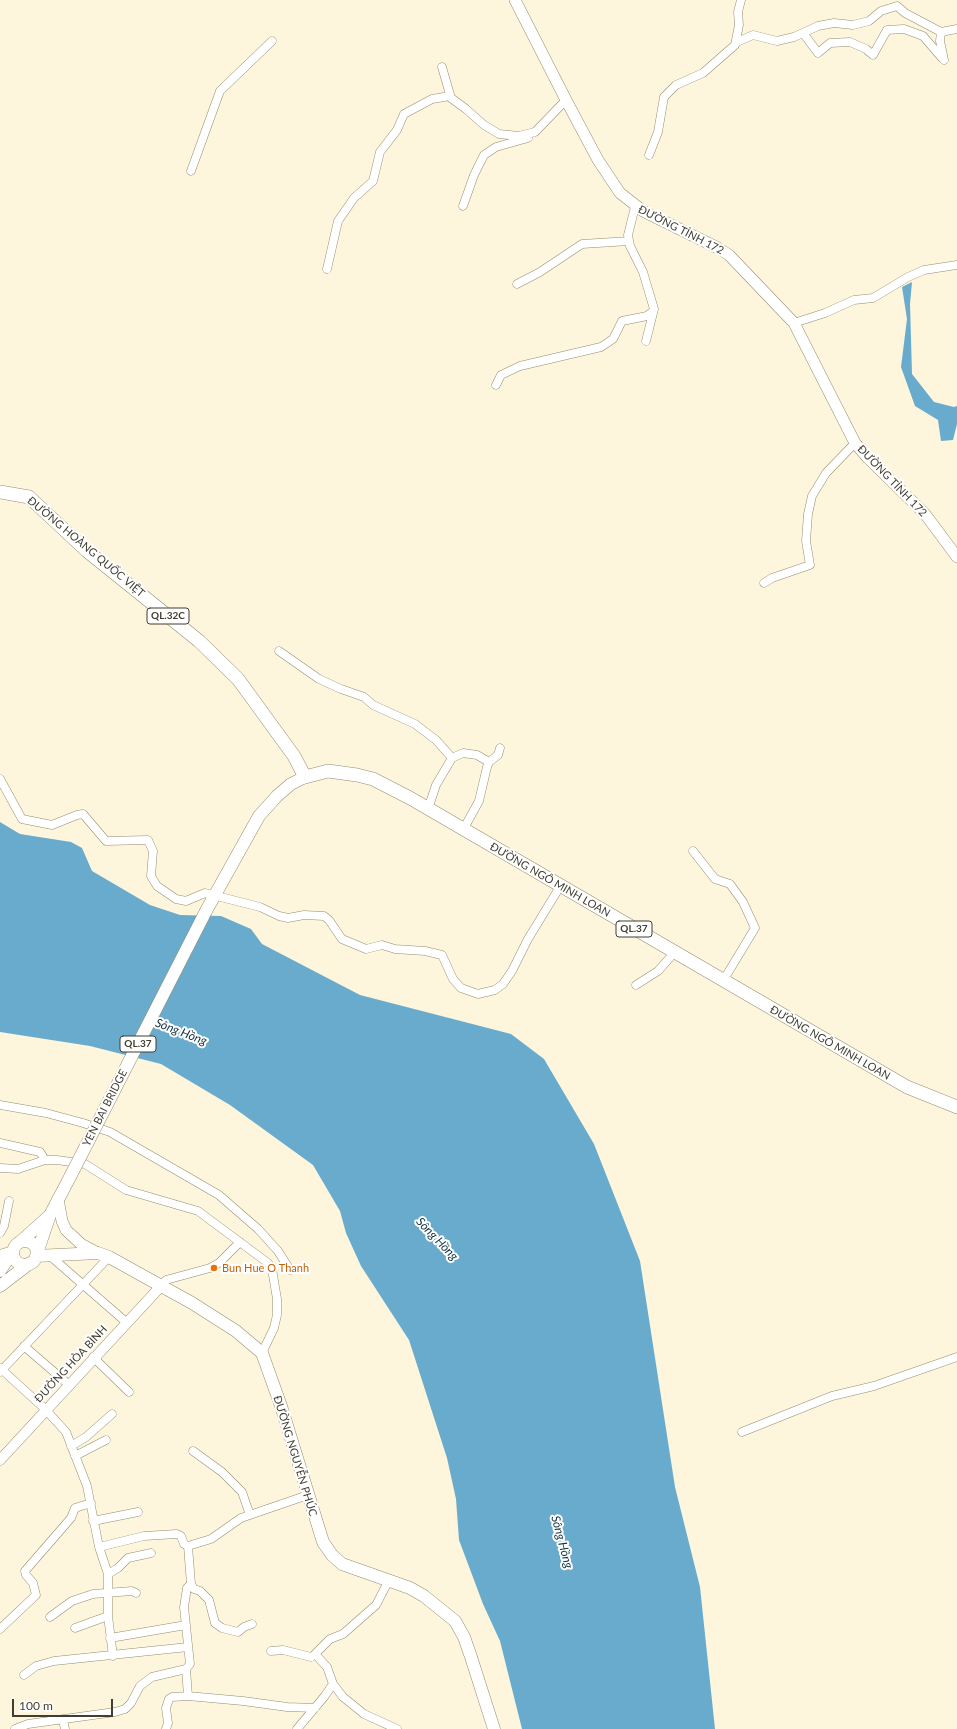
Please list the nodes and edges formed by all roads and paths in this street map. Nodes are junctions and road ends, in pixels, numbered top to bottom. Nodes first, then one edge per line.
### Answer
1 (515, 0) edge
2 (741, 0) edge
3 (957, 29) edge
4 (941, 32) junction
5 (803, 33) junction
6 (272, 41) dead end
7 (737, 42) junction
8 (442, 67) dead end
9 (450, 96) junction
10 (566, 100) junction
11 (535, 132) junction
12 (650, 155) dead end
13 (191, 171) dead end
14 (464, 206) dead end
15 (635, 207) junction
16 (629, 241) junction
17 (957, 265) edge
18 (327, 269) dead end
19 (517, 284) dead end
20 (653, 311) junction
21 (794, 323) junction
22 (646, 341) dead end
23 (496, 385) dead end
24 (855, 442) junction
25 (0, 492) edge
26 (957, 557) edge
27 (764, 583) dead end
28 (279, 651) dead end
29 (500, 748) dead end
30 (452, 758) junction
31 (489, 762) junction
32 (306, 777) junction
33 (0, 779) edge
34 (428, 809) junction
35 (463, 830) junction
36 (693, 851) dead end
37 (561, 885) junction
38 (215, 895) junction
39 (206, 911) joint
40 (674, 952) junction
41 (723, 981) junction
42 (636, 985) dead end
43 (0, 1105) edge
44 (957, 1107) edge
45 (0, 1143) edge
46 (45, 1160) junction
47 (0, 1168) edge
48 (58, 1199) junction
49 (9, 1200) dead end
50 (3, 1213) edge
51 (50, 1215) junction
52 (0, 1233) edge
53 (240, 1242) junction
54 (17, 1246) junction
55 (0, 1255) edge
56 (49, 1255) junction
57 (103, 1255) junction
58 (33, 1259) junction
59 (290, 1270) dead end
60 (0, 1271) edge
61 (83, 1284) junction
62 (162, 1285) junction
63 (0, 1286) edge
64 (126, 1322) junction
65 (24, 1346) junction
66 (262, 1353) junction
67 (957, 1356) edge
68 (93, 1357) junction
69 (1, 1370) edge
70 (68, 1384) junction
71 (129, 1392) dead end
72 (45, 1409) junction
73 (112, 1414) dead end
74 (742, 1432) dead end
75 (106, 1440) dead end
76 (71, 1446) junction
77 (193, 1451) dead end
78 (75, 1456) junction
79 (0, 1460) edge
80 (308, 1495) junction
81 (91, 1503) junction
82 (138, 1512) dead end
83 (250, 1515) junction
84 (93, 1521) junction
85 (188, 1546) junction
86 (99, 1547) junction
87 (151, 1553) dead end
88 (108, 1574) junction
89 (389, 1580) junction
90 (191, 1584) junction
91 (106, 1594) junction
92 (136, 1594) dead end
93 (50, 1616) dead end
94 (108, 1616) junction
95 (252, 1624) dead end
96 (186, 1625) junction
97 (75, 1628) dead end
98 (0, 1629) edge
99 (110, 1638) junction
100 (188, 1647) junction
101 (271, 1652) dead end
102 (112, 1656) junction
103 (312, 1657) dead end
104 (186, 1669) junction
105 (24, 1674) dead end
106 (333, 1684) junction
107 (188, 1696) junction
108 (315, 1708) junction
109 (64, 1720) junction
110 (15, 1729) edge
111 (65, 1729) edge
112 (166, 1729) edge
113 (297, 1729) edge
114 (397, 1729) edge
115 (494, 1729) edge

1 - 10 main road, ĐƯỜNG TỈNH 172
2 - 7 street
3 - 4 street
4 - 5 street
4 - 5 street
5 - 7 street
6 - 13 street
7 - 12 street
8 - 9 street
9 - 11 street
9 - 18 street
10 - 11 street
10 - 15 main road, ĐƯỜNG TỈNH 172
11 - 14 street
15 - 16 street
15 - 21 main road, ĐƯỜNG TỈNH 172
16 - 19 street
16 - 20 street
17 - 21 street
20 - 22 street
20 - 23 street
21 - 24 main road, ĐƯỜNG TỈNH 172
24 - 26 main road, ĐƯỜNG TỈNH 172
24 - 27 street
25 - 32 highway, ĐƯỜNG HOÀNG QUỐC VIỆT / QL.32C
28 - 30 street
29 - 31 street
30 - 31 street
30 - 34 street
31 - 35 street
32 - 34 highway, ĐƯỜNG NGÔ MINH LOAN / QL.37
32 - 38 main road, ĐƯỜNG NGÔ MINH LOAN / QL.37
33 - 38 street
34 - 35 highway, ĐƯỜNG NGÔ MINH LOAN / QL.37
35 - 37 highway, ĐƯỜNG NGÔ MINH LOAN / QL.37
36 - 41 street
37 - 38 street
37 - 40 highway, ĐƯỜNG NGÔ MINH LOAN / QL.37
38 - 39 main road, ĐƯỜNG NGÔ MINH LOAN / QL.37
39 - 48 main road, YEN BAI BRIDGE / QL.37, bridge
40 - 41 highway, ĐƯỜNG NGÔ MINH LOAN / QL.37
40 - 42 street
41 - 44 highway, ĐƯỜNG NGÔ MINH LOAN / QL.37
43 - 59 street
45 - 46 street
46 - 47 street
46 - 53 street
48 - 51 main road, QL.37
48 - 57 main road
49 - 50 street
50 - 52 street
51 - 54 main road
51 - 58 main road
53 - 62 street
53 - 66 street
54 - 55 street
54 - 58 main road
54 - 58 main road
54 - 60 main road
56 - 57 main road
56 - 58 main road
56 - 61 street
57 - 61 street
57 - 62 main road
58 - 63 main road
61 - 64 street
61 - 65 street
62 - 64 street, ĐƯỜNG HÒA BÌNH
62 - 66 main road
64 - 68 street, ĐƯỜNG HÒA BÌNH
65 - 69 street
65 - 70 street
66 - 80 main road, ĐƯỜNG NGUYỄN PHÚC
67 - 74 street
68 - 70 street, ĐƯỜNG HÒA BÌNH
68 - 71 street
69 - 72 street
70 - 72 street, ĐƯỜNG HÒA BÌNH
72 - 76 street
72 - 79 street, ĐƯỜNG HÒA BÌNH
73 - 76 street
75 - 78 street
76 - 78 street
77 - 83 street
78 - 81 street
80 - 83 street
80 - 89 main road, ĐƯỜNG NGUYỄN PHÚC
81 - 84 street
81 - 98 street
82 - 84 street
83 - 85 street
84 - 86 street
85 - 86 street
85 - 90 street
86 - 88 street
87 - 88 street
88 - 91 street
89 - 106 street
89 - 115 main road, ĐƯỜNG NGUYỄN PHÚC
90 - 95 street
90 - 96 street
91 - 92 street
91 - 93 street
91 - 94 street
94 - 97 street
94 - 99 street
96 - 99 street
96 - 100 street
99 - 102 street
100 - 102 street
100 - 104 street
101 - 103 street
102 - 105 street
104 - 107 street
104 - 109 street
106 - 108 street
106 - 114 street
107 - 108 street
107 - 112 street
108 - 113 street
109 - 110 street
109 - 111 street

